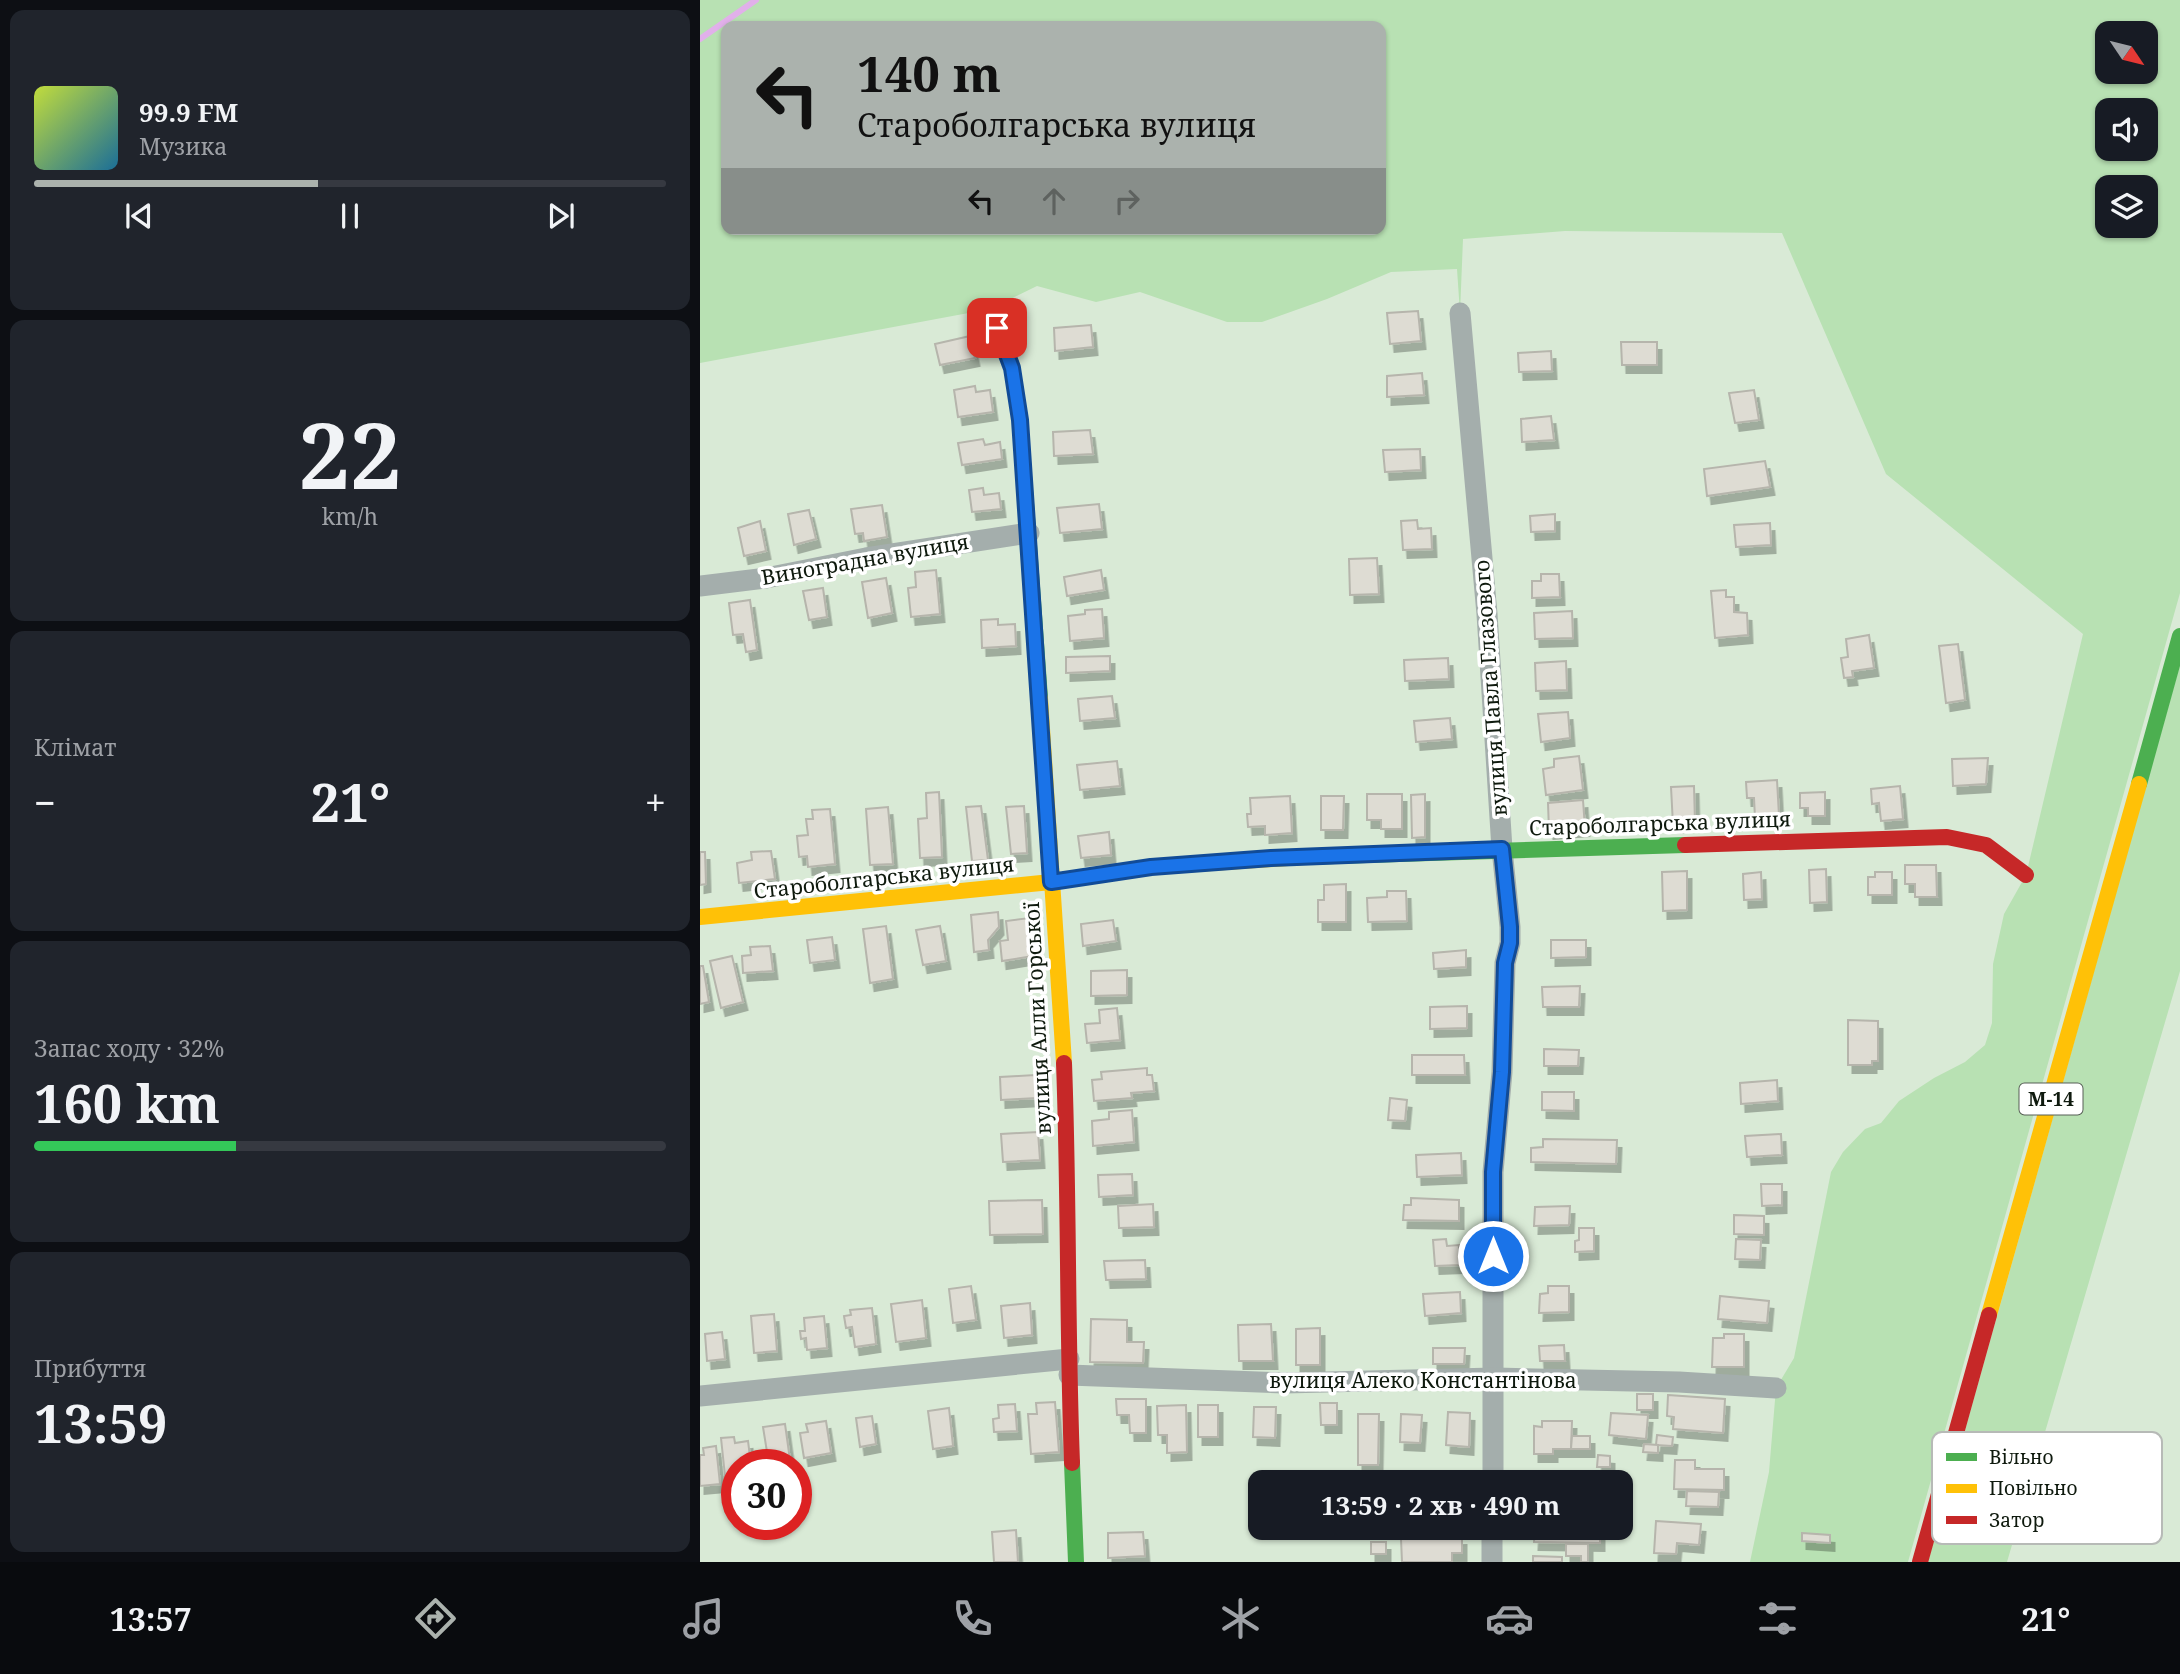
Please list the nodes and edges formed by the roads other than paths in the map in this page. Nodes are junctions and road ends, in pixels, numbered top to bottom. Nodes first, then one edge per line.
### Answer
1 (990, 309) dead end
2 (1460, 313) dead end
3 (1029, 533) junction
4 (700, 586) edge
5 (2180, 636) edge
6 (1502, 849) junction
7 (2026, 875) dead end
8 (1051, 882) junction
9 (700, 917) edge
10 (1069, 1367) junction
11 (1495, 1378) junction
12 (1776, 1388) dead end
13 (700, 1396) edge
14 (1957, 1432) edge
15 (1493, 1470) edge
16 (1932, 1519) edge
17 (1492, 1540) edge
18 (1076, 1562) edge
19 (1492, 1562) edge
20 (1920, 1562) edge

1 - 3 main road, вулиця Алли Горської
2 - 6 street, вулиця Павла Глазового
3 - 4 street, Виноградна вулиця
3 - 8 main road, вулиця Алли Горської
5 - 14 main road, М-14
6 - 7 main road, Староболгарська вулиця
6 - 8 main road, Староболгарська вулиця
6 - 11 street, вулиця Павла Глазового
8 - 9 main road, Староболгарська вулиця
8 - 10 main road, вулиця Алли Горської
10 - 11 street, вулиця Алеко Константінова
10 - 13 street, вулиця Алеко Константінова
10 - 18 main road, вулиця Алли Горської
11 - 12 street, вулиця Алеко Константінова
11 - 15 street, вулиця Павла Глазового
16 - 20 main road, М-14
17 - 19 street

